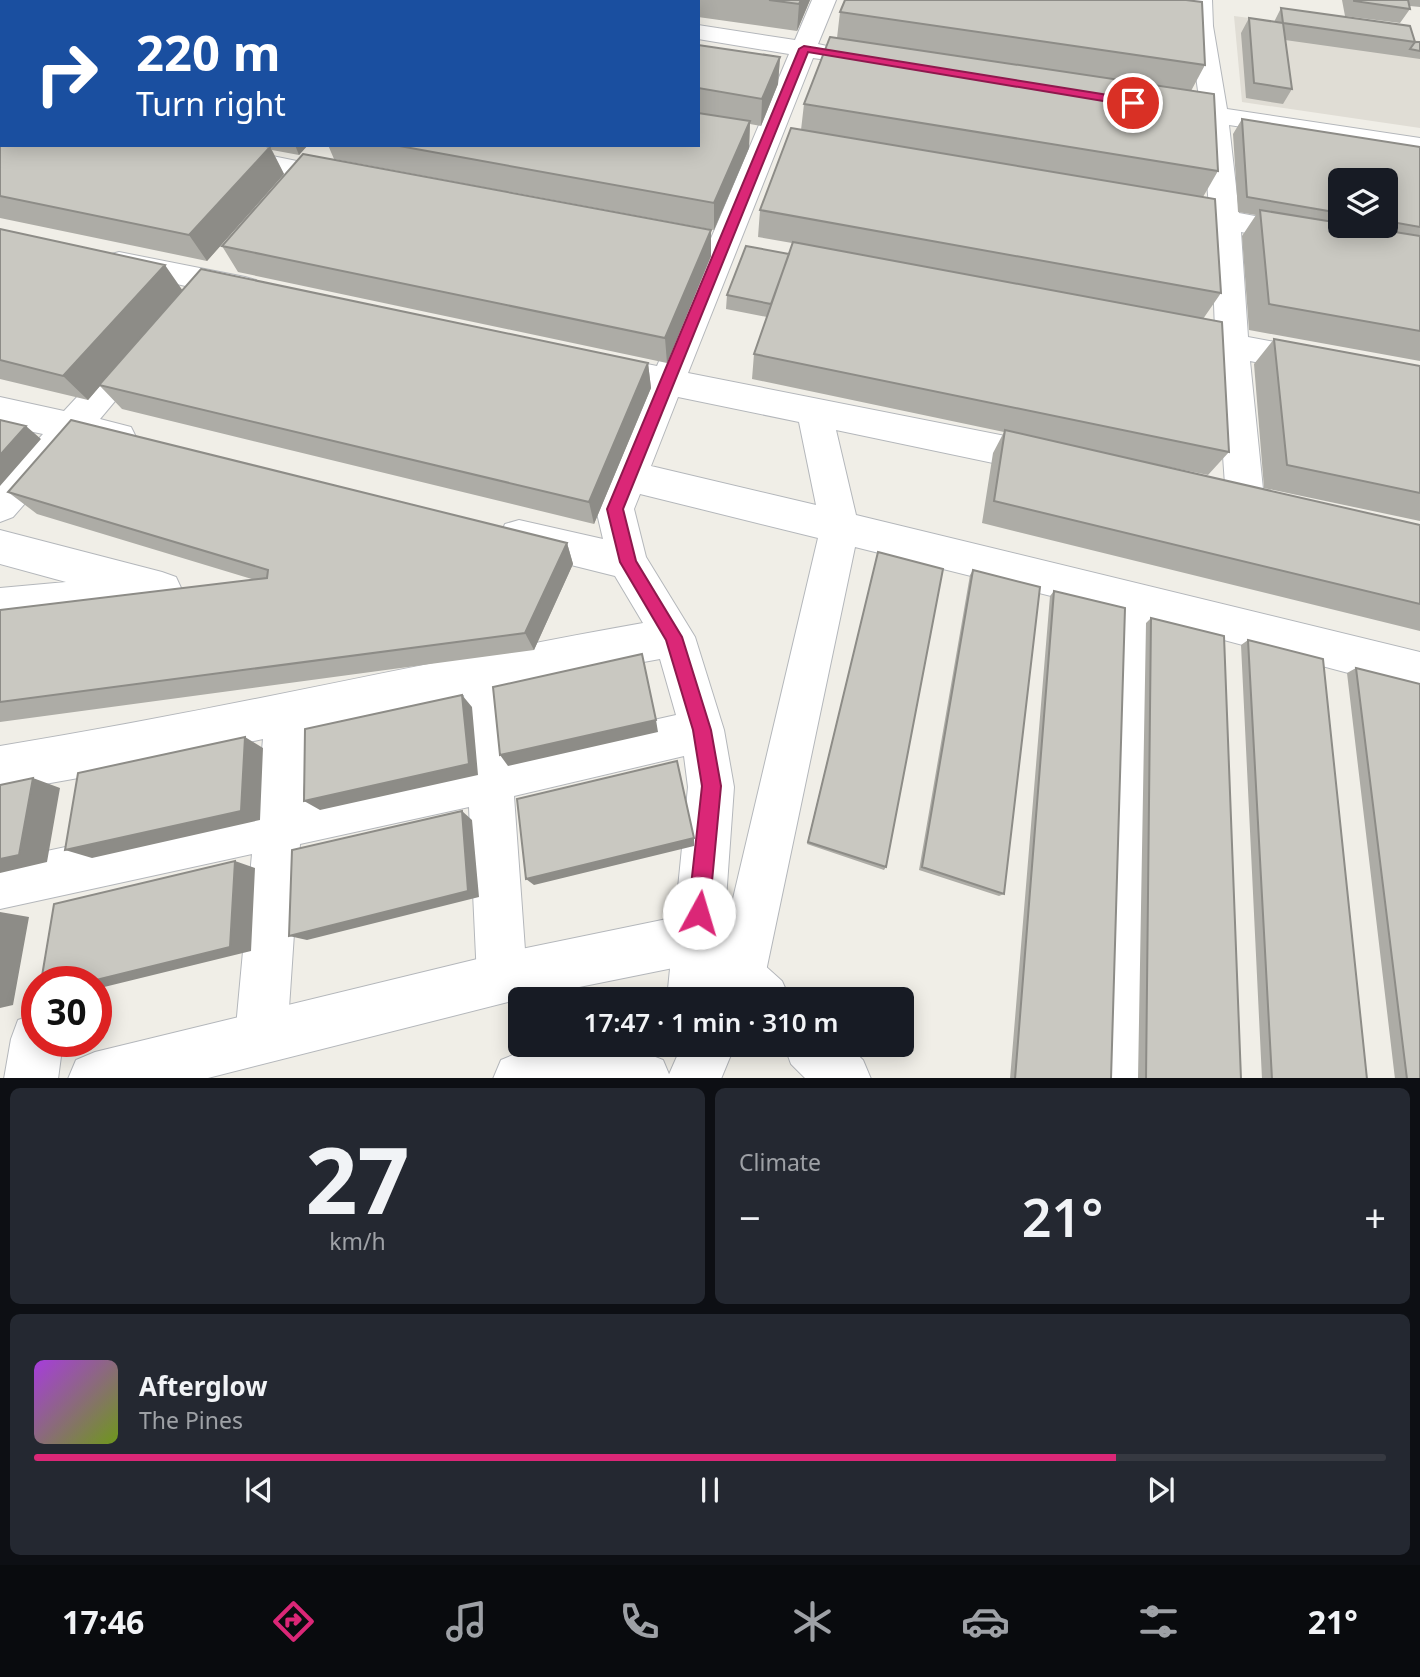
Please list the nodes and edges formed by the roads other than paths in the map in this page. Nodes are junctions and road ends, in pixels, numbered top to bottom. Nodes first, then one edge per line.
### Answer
1 (824, 0) edge
2 (1192, 16) edge
3 (700, 32) edge
4 (804, 49) junction
5 (845, 55) edge
6 (1133, 103) edge
7 (1215, 116) junction
8 (1420, 146) edge
9 (184, 147) edge
10 (316, 147) edge
11 (296, 171) junction
12 (365, 183) edge
13 (270, 201) edge
14 (1144, 205) edge
15 (1225, 220) junction
16 (1328, 238) edge
17 (228, 250) edge
18 (94, 257) edge
19 (193, 290) junction
20 (271, 294) edge
21 (1138, 327) edge
22 (157, 332) edge
23 (1232, 345) junction
24 (571, 361) edge
25 (1420, 382) edge
26 (667, 383) junction
27 (0, 411) edge
28 (815, 413) junction
29 (75, 426) junction
30 (156, 446) edge
31 (1071, 464) edge
32 (629, 475) junction
33 (1245, 500) edge
34 (0, 506) edge
35 (840, 527) junction
36 (493, 529) edge
37 (0, 547) edge
38 (628, 562) junction
39 (1132, 598) junction
40 (0, 606) edge
41 (674, 637) junction
42 (484, 671) junction
43 (1420, 672) edge
44 (287, 714) junction
45 (702, 730) junction
46 (0, 769) edge
47 (492, 779) junction
48 (280, 825) junction
49 (70, 833) junction
50 (0, 885) edge
51 (696, 938) junction
52 (502, 978) junction
53 (694, 987) edge
54 (740, 987) edge
55 (746, 987) edge
56 (261, 1038) junction
57 (34, 1057) edge
58 (690, 1057) edge
59 (704, 1057) edge
60 (822, 1057) edge
61 (30, 1078) edge
62 (100, 1078) edge
63 (528, 1078) edge
64 (641, 1078) edge
65 (689, 1078) edge
66 (694, 1078) edge
67 (843, 1078) edge
68 (1119, 1078) edge

1 - 4 street
2 - 7 street
3 - 4 street
4 - 5 street
4 - 26 street
6 - 7 street
7 - 8 street
7 - 15 street
9 - 11 street
10 - 11 street
11 - 12 street
11 - 13 street
14 - 15 street
15 - 16 street
15 - 23 street
17 - 19 street
18 - 19 street
19 - 20 street
21 - 23 street
22 - 29 street
23 - 25 street
23 - 33 street
24 - 26 street
26 - 28 street
26 - 32 street
27 - 29 street
28 - 31 street
28 - 35 street
29 - 30 street
29 - 34 street
32 - 35 street
32 - 38 street
35 - 39 street
35 - 55 street
36 - 38 street
37 - 40 street
38 - 41 street
39 - 43 street
39 - 68 street
41 - 42 street
41 - 45 street
42 - 44 street
42 - 47 street
44 - 48 street
44 - 49 street
45 - 47 street
45 - 51 street
46 - 49 street
47 - 48 street
47 - 52 street
48 - 49 street
48 - 56 street
49 - 50 street
51 - 52 street
51 - 53 street
51 - 54 street
52 - 56 street
56 - 62 street
57 - 61 street
58 - 65 street
59 - 66 street
60 - 67 street
63 - 64 street

